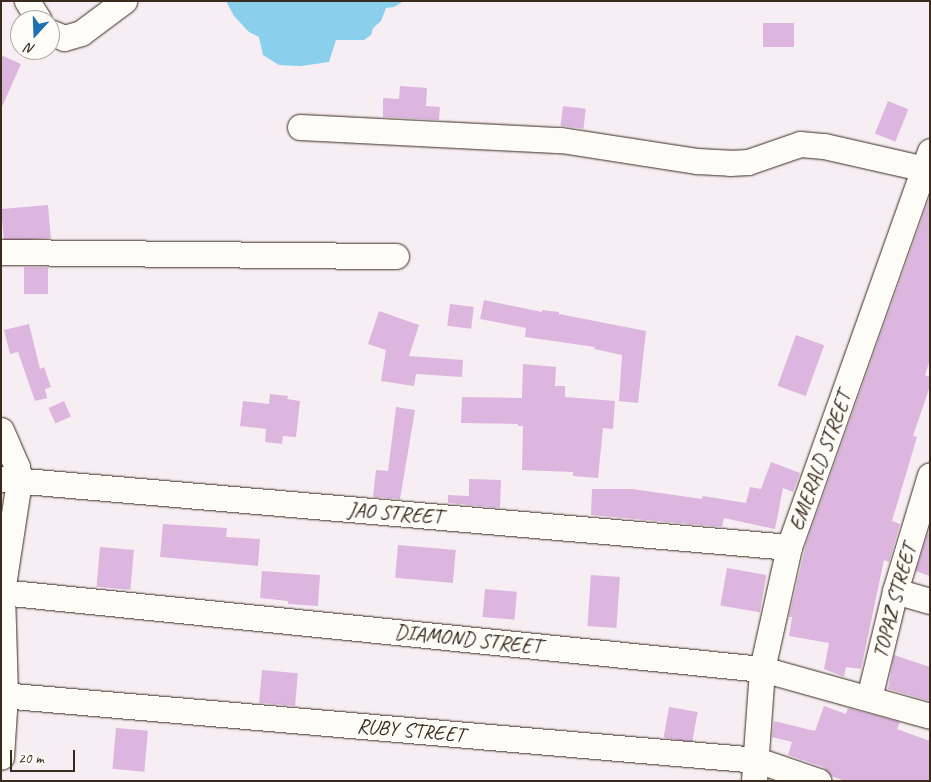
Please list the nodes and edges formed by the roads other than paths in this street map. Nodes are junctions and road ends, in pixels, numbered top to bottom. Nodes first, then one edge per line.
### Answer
1 (124, 1) edge
2 (60, 36) edge
3 (300, 126) dead end
4 (928, 163) edge
5 (1, 252) edge
6 (396, 256) dead end
7 (1, 430) edge
8 (10, 480) edge
9 (928, 487) edge
10 (789, 547) junction
11 (895, 591) junction
12 (2, 592) edge
13 (930, 601) edge
14 (762, 669) junction
15 (3, 695) edge
16 (869, 698) junction
17 (930, 716) edge
18 (1, 757) edge
19 (756, 770) edge
20 (818, 781) edge

1 - 2 street
3 - 4 street
4 - 10 street, EMERALD STREET
5 - 6 street
7 - 8 street
8 - 10 street, JAO STREET
8 - 12 street
9 - 11 street, TOPAZ STREET
10 - 14 street, EMERALD STREET
11 - 13 street
11 - 16 street, TOPAZ STREET
12 - 14 street, DIAMOND STREET
12 - 15 street
14 - 16 street, DIAMOND STREET
14 - 19 street, EMERALD STREET
15 - 18 street
15 - 19 street, RUBY STREET
16 - 17 street, DIAMOND STREET
19 - 20 street, RUBY STREET

